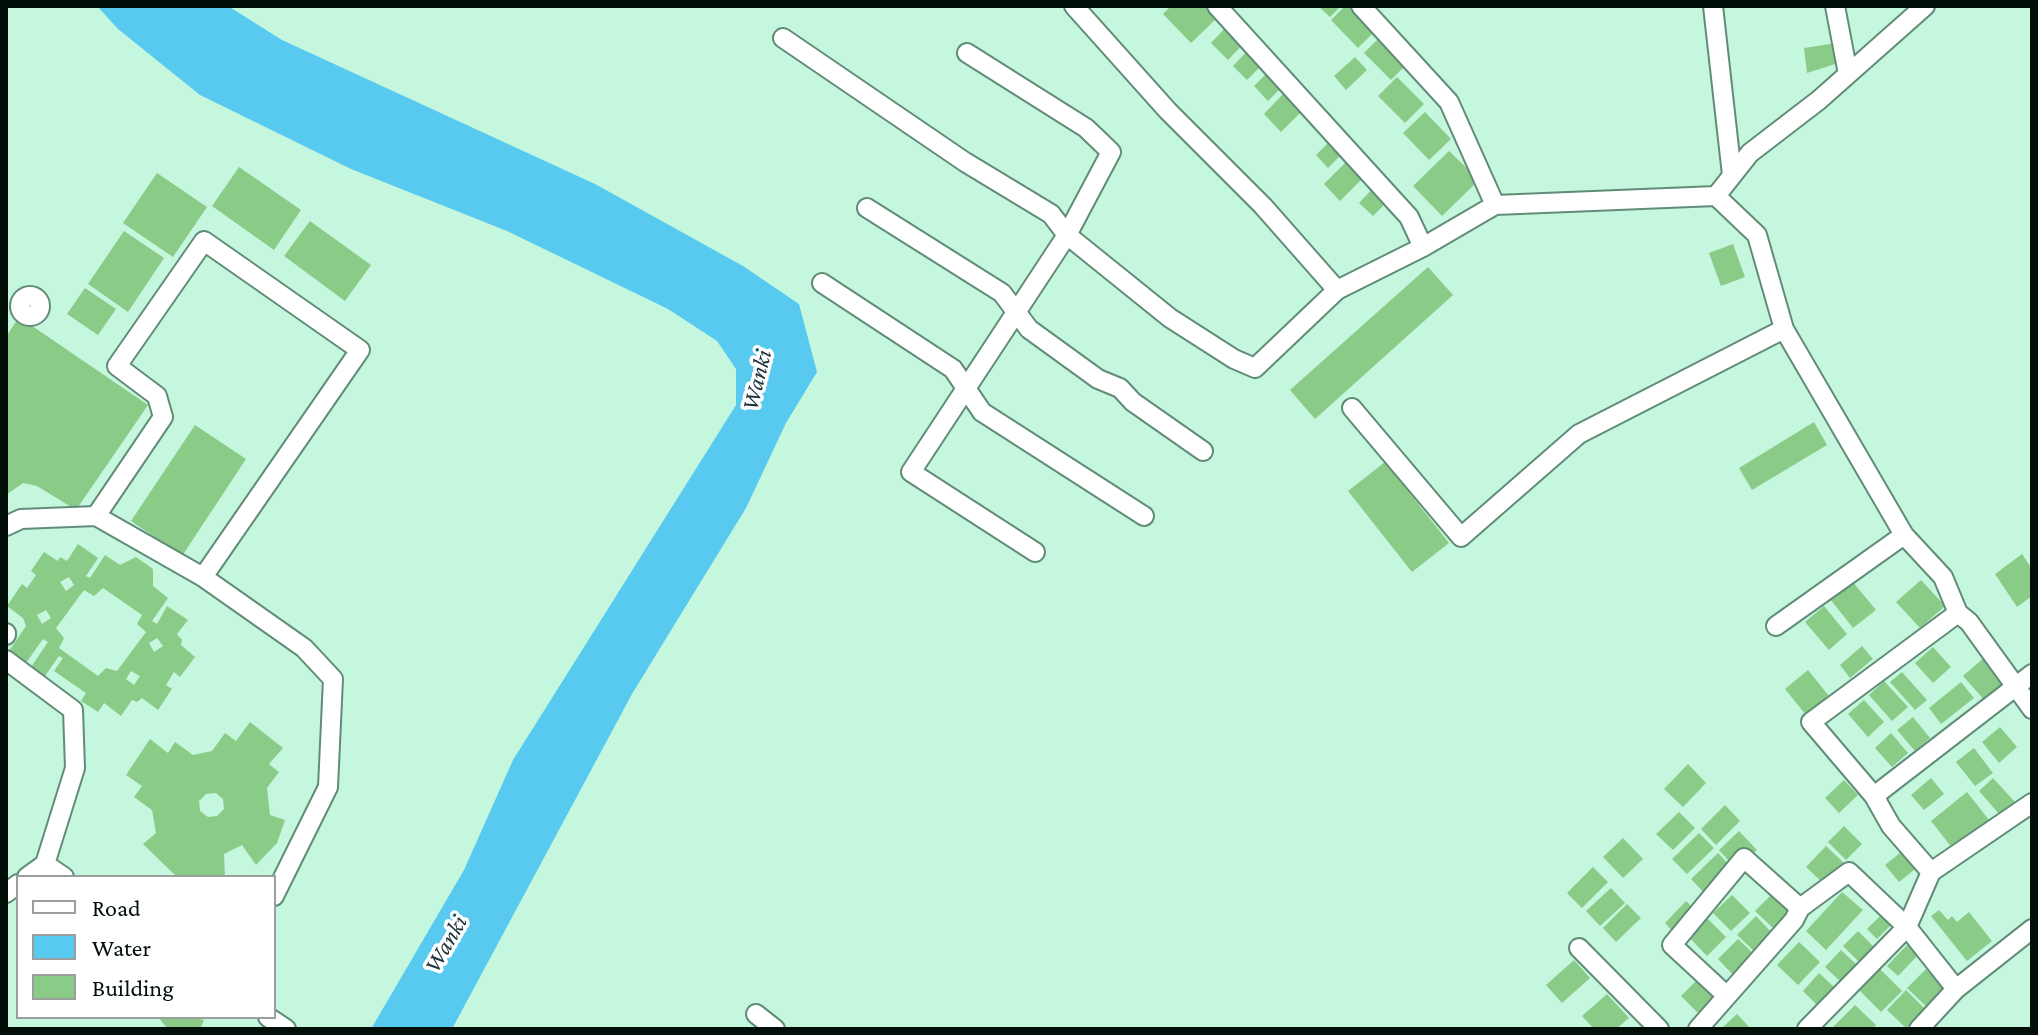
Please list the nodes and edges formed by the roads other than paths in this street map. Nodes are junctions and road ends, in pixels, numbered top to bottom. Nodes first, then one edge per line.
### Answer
1 (1074, 6) edge
2 (1217, 6) edge
3 (1361, 6) edge
4 (1713, 6) edge
5 (1835, 6) edge
6 (1925, 6) edge
7 (783, 38) dead end
8 (967, 53) dead end
9 (1848, 74) junction
10 (1732, 175) junction
11 (1716, 196) junction
12 (1495, 205) junction
13 (867, 208) dead end
14 (1067, 235) junction
15 (1423, 247) junction
16 (822, 283) dead end
17 (1337, 290) junction
18 (1017, 312) junction
19 (1784, 329) junction
20 (966, 388) junction
21 (1352, 408) dead end
22 (1203, 451) dead end
23 (96, 516) junction
24 (1144, 516) dead end
25 (6, 526) edge
26 (1904, 535) junction
27 (1035, 552) dead end
28 (203, 577) junction
29 (1958, 613) junction
30 (1776, 626) dead end
31 (6, 660) edge
32 (2032, 674) edge
33 (2016, 686) junction
34 (2032, 709) edge
35 (1874, 796) junction
36 (2032, 803) edge
37 (45, 864) junction
38 (1931, 872) junction
39 (30, 875) edge
40 (61, 875) edge
41 (276, 892) edge
42 (1800, 908) junction
43 (1907, 927) junction
44 (2032, 929) edge
45 (1579, 948) dead end
46 (1956, 989) junction
47 (1727, 996) junction
48 (756, 1014) dead end
49 (775, 1029) edge
50 (1659, 1029) edge
51 (1698, 1029) edge
52 (1807, 1029) edge
53 (1919, 1029) edge

1 - 17 street
2 - 15 street
3 - 12 street
4 - 10 street
5 - 9 street
6 - 9 street
7 - 14 street
8 - 14 street
9 - 10 street
10 - 11 street
11 - 12 street
11 - 19 street
12 - 15 street
13 - 18 street
14 - 17 street
14 - 18 street
15 - 17 street
16 - 20 street
18 - 20 street
18 - 22 street
19 - 21 street
19 - 26 street
20 - 24 street
20 - 27 street
23 - 25 street
23 - 28 street
23 - 28 street
26 - 29 street
26 - 30 street
28 - 41 street
29 - 33 street
29 - 35 street
31 - 37 street
32 - 33 street
33 - 34 street
33 - 35 street
35 - 38 street
36 - 38 street
37 - 39 street
37 - 40 street
38 - 43 street
42 - 43 street
42 - 47 street
42 - 47 street
43 - 46 street
43 - 52 street
44 - 46 street
45 - 50 street
46 - 53 street
47 - 51 street
48 - 49 street

